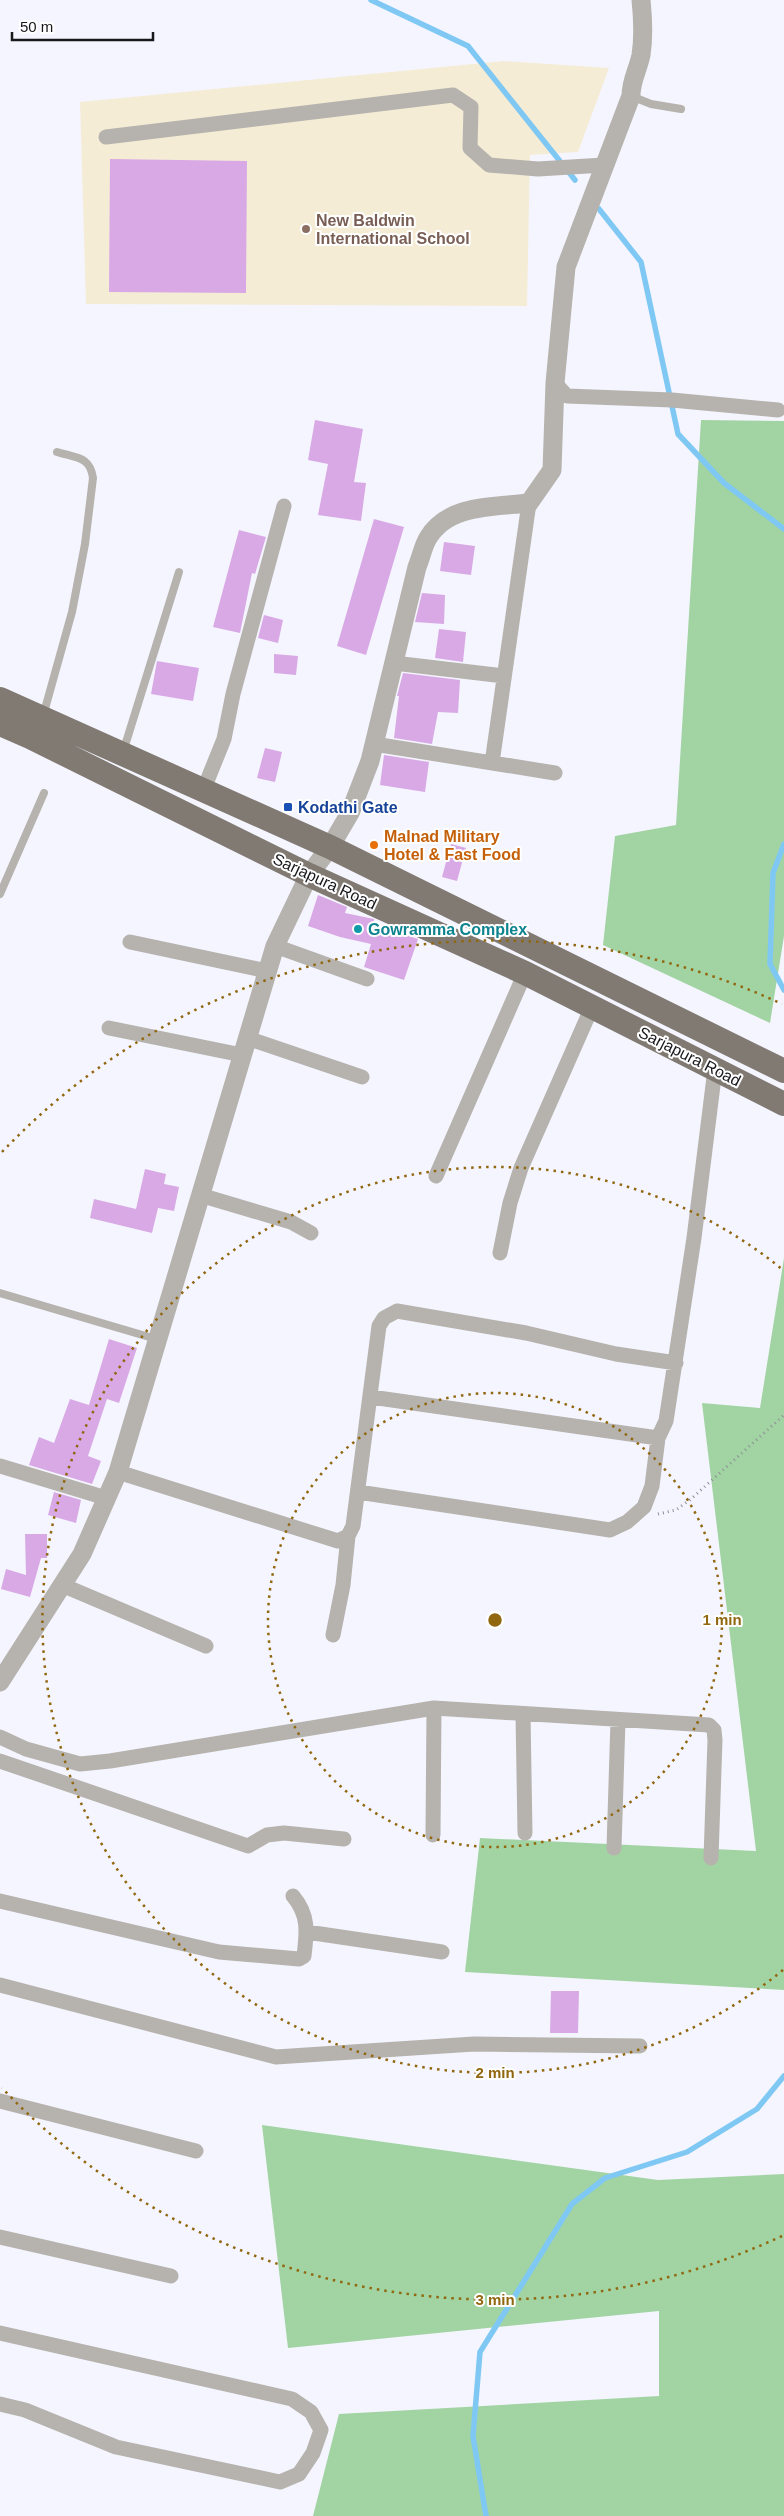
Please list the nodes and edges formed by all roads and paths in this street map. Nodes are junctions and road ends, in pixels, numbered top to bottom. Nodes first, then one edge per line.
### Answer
1 (642, 0) edge
2 (630, 96) junction
3 (681, 109) dead end
4 (106, 137) dead end
5 (604, 165) junction
6 (556, 383) junction
7 (778, 410) dead end
8 (57, 452) dead end
9 (529, 503) junction
10 (284, 506) dead end
11 (179, 572) dead end
12 (394, 663) junction
13 (504, 676) junction
14 (0, 699) edge
15 (0, 724) edge
16 (36, 727) junction
17 (374, 744) junction
18 (122, 754) junction
19 (492, 762) junction
20 (556, 773) dead end
21 (203, 791) junction
22 (44, 793) dead end
23 (330, 847) junction
24 (309, 875) junction
25 (0, 894) edge
26 (130, 942) dead end
27 (274, 946) junction
28 (267, 971) junction
29 (525, 973) junction
30 (367, 979) dead end
31 (592, 1007) junction
32 (108, 1028) dead end
33 (245, 1047) junction
34 (715, 1069) junction
35 (784, 1071) edge
36 (362, 1076) dead end
37 (784, 1104) edge
38 (436, 1176) dead end
39 (200, 1195) junction
40 (311, 1232) dead end
41 (500, 1253) dead end
42 (0, 1293) edge
43 (157, 1339) junction
44 (676, 1363) junction
45 (371, 1397) junction
46 (784, 1416) edge
47 (658, 1438) junction
48 (0, 1466) edge
49 (118, 1472) junction
50 (358, 1492) junction
51 (106, 1498) junction
52 (635, 1515) junction
53 (348, 1536) junction
54 (62, 1585) junction
55 (333, 1635) dead end
56 (206, 1646) dead end
57 (2, 1675) edge
58 (434, 1708) junction
59 (523, 1714) junction
60 (618, 1720) junction
61 (0, 1738) edge
62 (0, 1761) edge
63 (525, 1833) dead end
64 (432, 1835) dead end
65 (344, 1839) dead end
66 (614, 1848) dead end
67 (711, 1858) dead end
68 (293, 1896) dead end
69 (0, 1901) edge
70 (307, 1932) junction
71 (442, 1952) dead end
72 (0, 1985) edge
73 (640, 2046) dead end
74 (0, 2102) edge
75 (196, 2151) dead end
76 (0, 2237) edge
77 (171, 2276) dead end
78 (0, 2334) edge
79 (0, 2404) edge

1 - 2 street
2 - 3 lane
2 - 5 street
4 - 5 street
5 - 6 street
6 - 7 street
6 - 9 street
8 - 16 lane
9 - 12 street
9 - 13 street
10 - 21 street
11 - 18 lane
12 - 13 street
12 - 17 street
13 - 19 street
14 - 16 main road, Sarjapura Road
15 - 16 main road, Sarjapura Road
16 - 18 main road, Sarjapura Road
16 - 24 main road, Sarjapura Road
17 - 19 street
17 - 23 street
18 - 21 main road, Sarjapura Road
19 - 20 street
21 - 23 main road, Sarjapura Road
22 - 25 lane
23 - 24 street
23 - 35 main road, Sarjapura Road
24 - 27 street
24 - 29 main road, Sarjapura Road
26 - 28 street
27 - 28 street
27 - 30 street
28 - 33 street
29 - 31 main road, Sarjapura Road
29 - 38 street
31 - 34 main road, Sarjapura Road
31 - 41 street
32 - 33 street
33 - 36 street
33 - 39 street
34 - 37 main road, Sarjapura Road
34 - 44 street
39 - 40 street
39 - 43 street
42 - 43 lane
43 - 49 street
44 - 45 street
44 - 47 street
45 - 47 street
45 - 50 street
46 - 52 path
47 - 52 street
48 - 51 street
49 - 51 street
49 - 53 street
50 - 52 street
50 - 53 street
51 - 54 street
53 - 55 street
54 - 56 street
54 - 57 street
58 - 59 street
58 - 61 street
58 - 64 street
59 - 60 street
59 - 63 street
60 - 66 street
60 - 67 street
62 - 65 street
68 - 70 street
69 - 70 street
70 - 71 street
72 - 73 street
74 - 75 street
76 - 77 street
78 - 79 street

